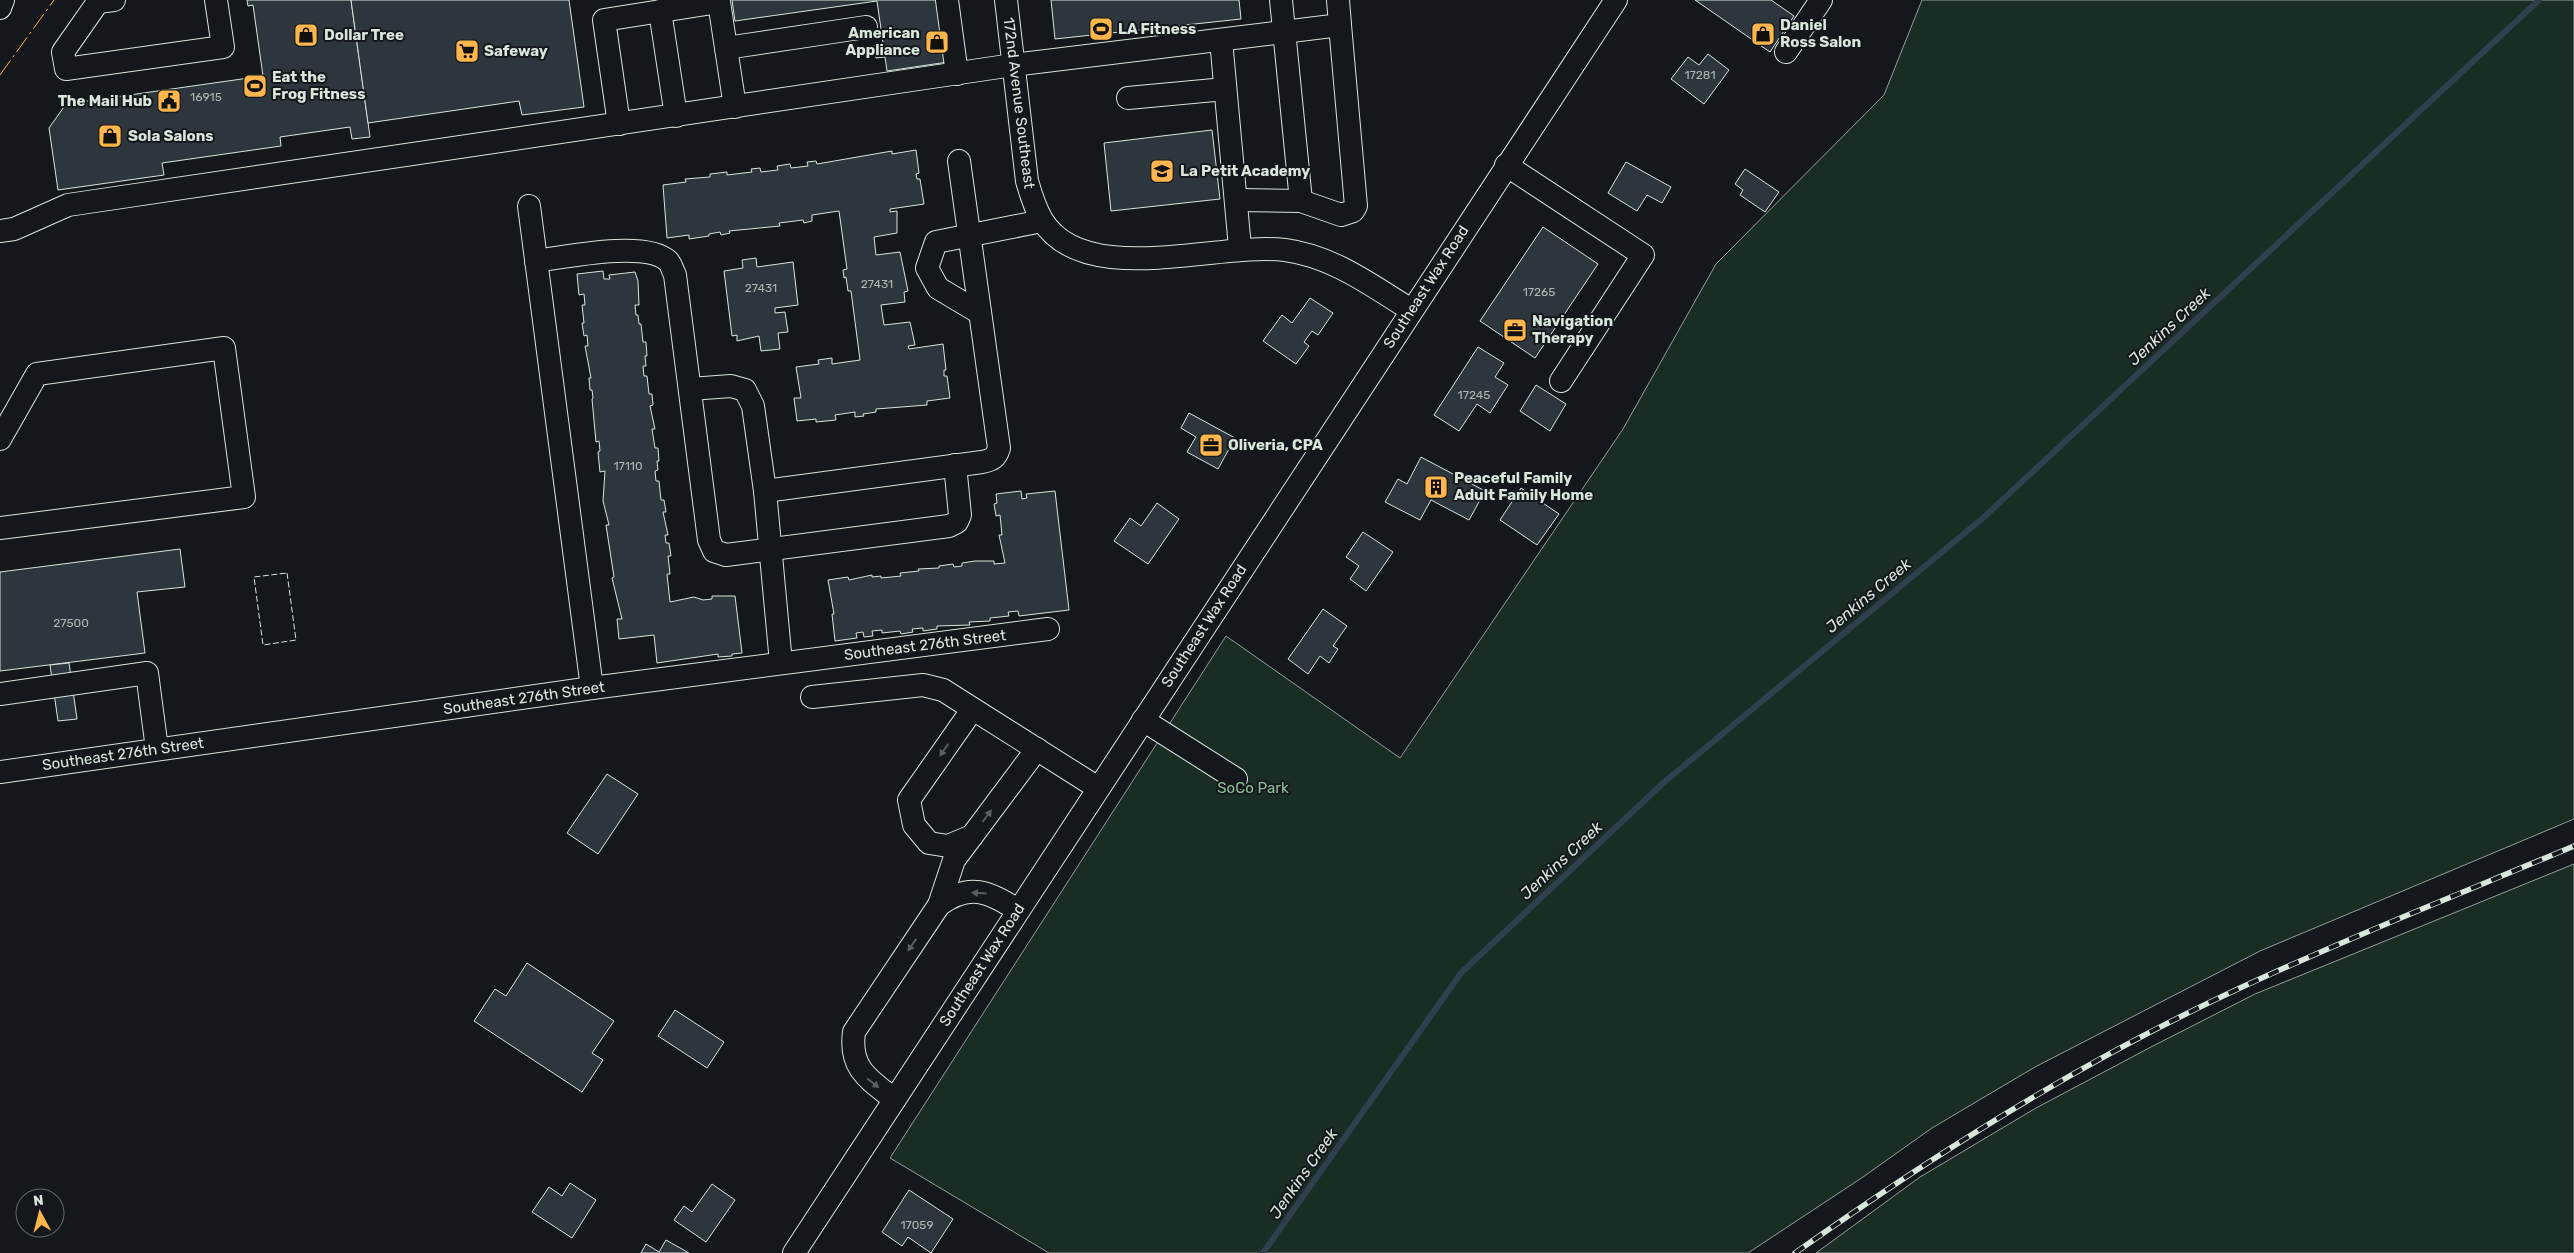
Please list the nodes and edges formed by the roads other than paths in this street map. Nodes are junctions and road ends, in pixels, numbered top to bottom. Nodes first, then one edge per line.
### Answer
1 (3, 0) edge
2 (114, 0) edge
3 (216, 0) edge
4 (948, 0) edge
5 (1006, 0) edge
6 (1281, 0) edge
7 (1338, 0) edge
8 (1616, 0) edge
9 (1821, 0) edge
10 (0, 8) edge
11 (660, 11) junction
12 (1340, 25) junction
13 (866, 27) dead end
14 (1284, 32) junction
15 (1221, 40) junction
16 (726, 48) junction
17 (1786, 52) dead end
18 (1013, 65) junction
19 (957, 74) junction
20 (1226, 89) junction
21 (1128, 98) dead end
22 (735, 107) junction
23 (676, 116) junction
24 (619, 124) junction
25 (959, 161) dead end
26 (1506, 166) junction
27 (1236, 200) junction
28 (1301, 200) junction
29 (529, 206) dead end
30 (1047, 226) junction
31 (0, 231) edge
32 (969, 234) junction
33 (1240, 248) junction
34 (536, 261) junction
35 (1411, 310) junction
36 (980, 313) junction
37 (1561, 381) dead end
38 (690, 389) junction
39 (0, 439) edge
40 (955, 465) junction
41 (765, 491) junction
42 (0, 528) edge
43 (770, 550) junction
44 (1048, 629) dead end
45 (781, 664) junction
46 (592, 688) junction
47 (0, 694) edge
48 (812, 697) dead end
49 (972, 710) junction
50 (1142, 720) junction
51 (157, 749) junction
52 (1037, 749) junction
53 (0, 772) edge
54 (1236, 779) dead end
55 (1098, 788) junction
56 (972, 836) junction
57 (939, 905) junction
58 (1018, 910) junction
59 (894, 1099) junction
60 (794, 1253) edge

1 - 10 street
2 - 3 street
4 - 19 street
5 - 18 street, 172nd Avenue Southeast
6 - 14 street
7 - 12 street
8 - 26 street, Southeast Wax Road
9 - 17 street
11 - 16 street
11 - 23 street
11 - 24 street
12 - 14 street
12 - 28 street
13 - 16 street
14 - 15 street
14 - 28 street
15 - 18 street
15 - 20 street
16 - 22 street
18 - 19 street
18 - 30 street, 172nd Avenue Southeast
19 - 22 street
20 - 21 street
20 - 27 street
22 - 23 street
23 - 24 street
24 - 31 street
25 - 32 street
26 - 35 street, Southeast Wax Road
26 - 37 street
27 - 28 street
27 - 33 street
29 - 34 street
30 - 32 street
30 - 33 street
32 - 36 street
32 - 36 street
33 - 35 street
34 - 38 street
34 - 46 street
35 - 50 street, Southeast Wax Road
36 - 40 street
38 - 41 street
38 - 43 street
39 - 42 street
40 - 41 street
40 - 43 street
41 - 43 street
43 - 45 street
44 - 45 street, Southeast 276th Street
45 - 46 street, Southeast 276th Street
46 - 51 street, Southeast 276th Street
47 - 51 street
48 - 49 street
49 - 52 street
49 -> 56 street
50 - 54 street
50 - 55 street, Southeast Wax Road
51 - 53 street, Southeast 276th Street
52 - 55 street
56 -> 52 street
55 - 58 street, Southeast Wax Road
56 - 57 street
58 -> 57 street
57 -> 59 street
58 - 59 street, Southeast Wax Road
59 - 60 street, Southeast Wax Road

